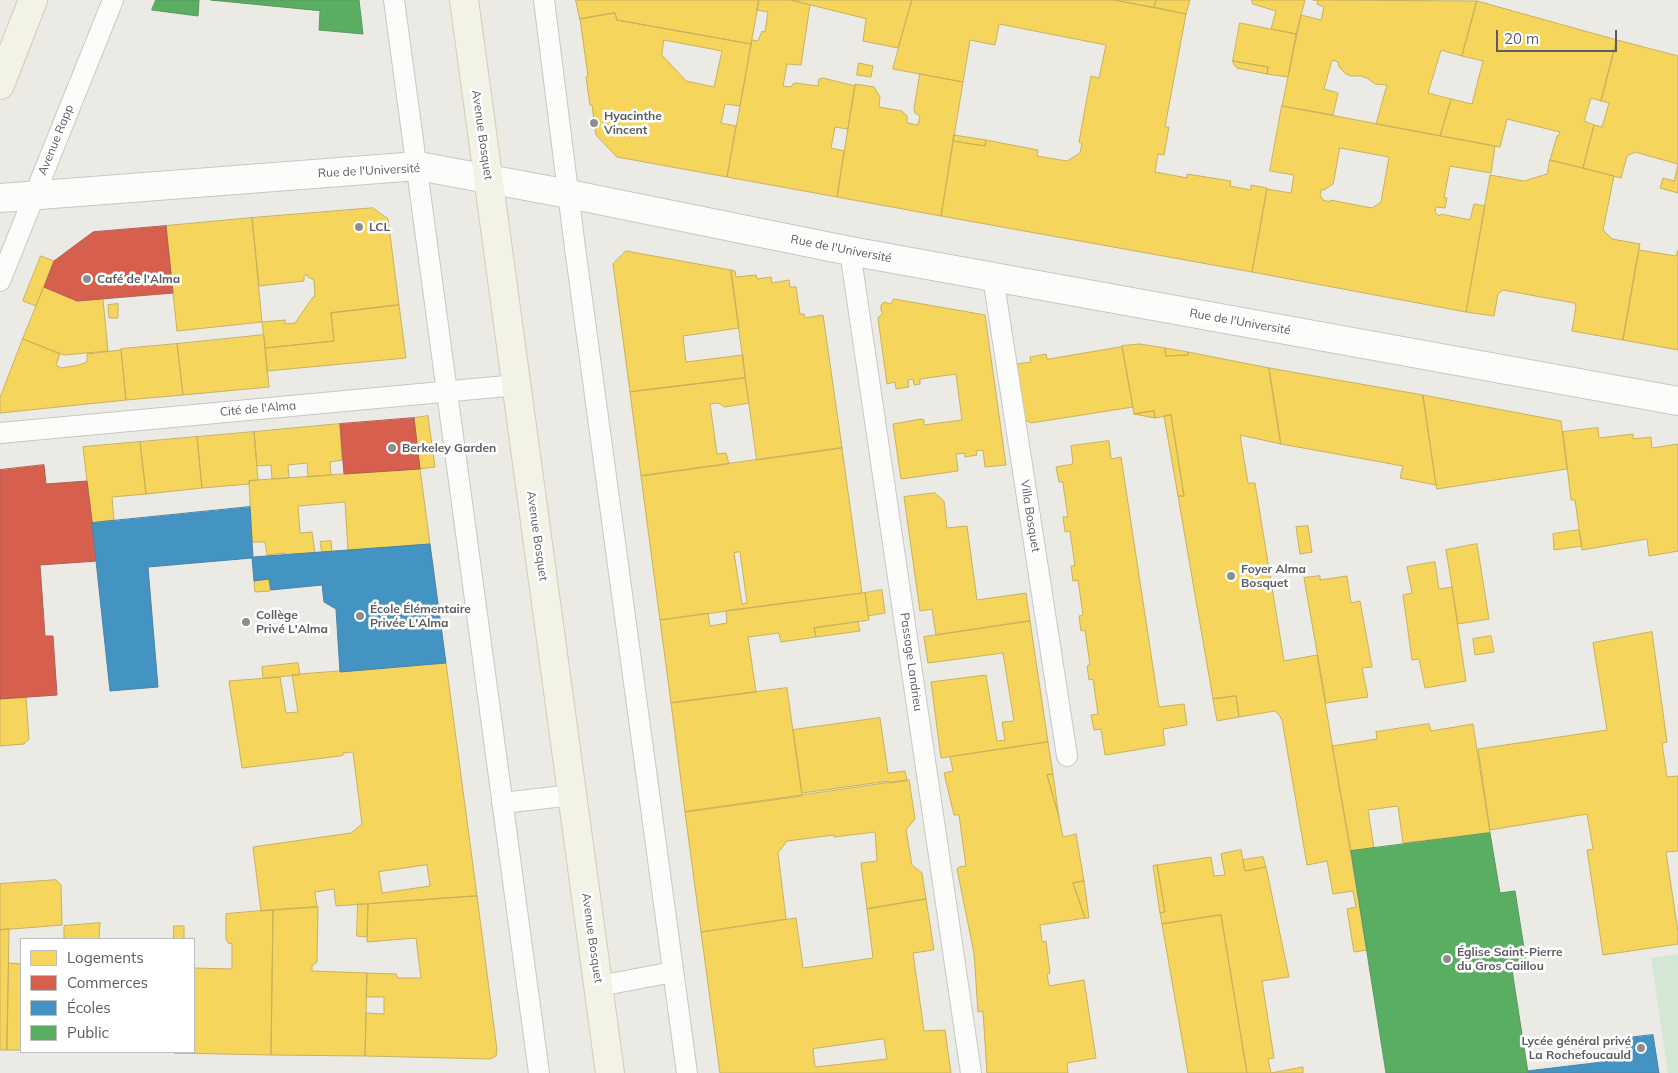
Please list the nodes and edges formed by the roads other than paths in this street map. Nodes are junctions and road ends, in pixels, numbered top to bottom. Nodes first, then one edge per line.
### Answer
1 (33, 0) edge
2 (113, 0) edge
3 (394, 0) edge
4 (464, 0) edge
5 (544, 0) edge
6 (0, 85) edge
7 (418, 166) junction
8 (488, 179) junction
9 (569, 194) junction
10 (33, 196) junction
11 (0, 198) edge
12 (850, 251) junction
13 (993, 277) junction
14 (0, 281) edge
15 (517, 384) junction
16 (448, 391) junction
17 (1678, 401) edge
18 (0, 432) edge
19 (1067, 756) dead end
20 (573, 795) junction
21 (502, 803) junction
22 (673, 972) junction
23 (599, 986) junction
24 (539, 1073) edge
25 (610, 1073) edge
26 (687, 1073) edge
27 (971, 1073) edge

1 - 6 main road
2 - 10 lane, Avenue Rapp
3 - 7 lane
4 - 8 main road, Avenue Bosquet
5 - 9 lane
7 - 8 street, Rue de l'Université
7 - 10 street, Rue de l'Université
7 - 16 lane
8 - 9 street, Rue de l'Université
8 - 15 main road, Avenue Bosquet
9 - 12 street, Rue de l'Université
9 - 22 lane
10 - 11 street, Rue de l'Université
10 - 14 lane, Avenue Rapp
12 - 13 street, Rue de l'Université
12 - 27 lane, Passage Landrieu
13 - 17 street, Rue de l'Université
13 - 19 lane, Villa Bosquet
15 - 16 lane, Cité de l'Alma
15 - 20 main road, Avenue Bosquet
16 - 18 lane, Cité de l'Alma
16 - 21 lane
20 - 21 lane
20 - 23 main road, Avenue Bosquet
21 - 24 lane
22 - 23 lane
22 - 26 lane
23 - 25 main road, Avenue Bosquet

